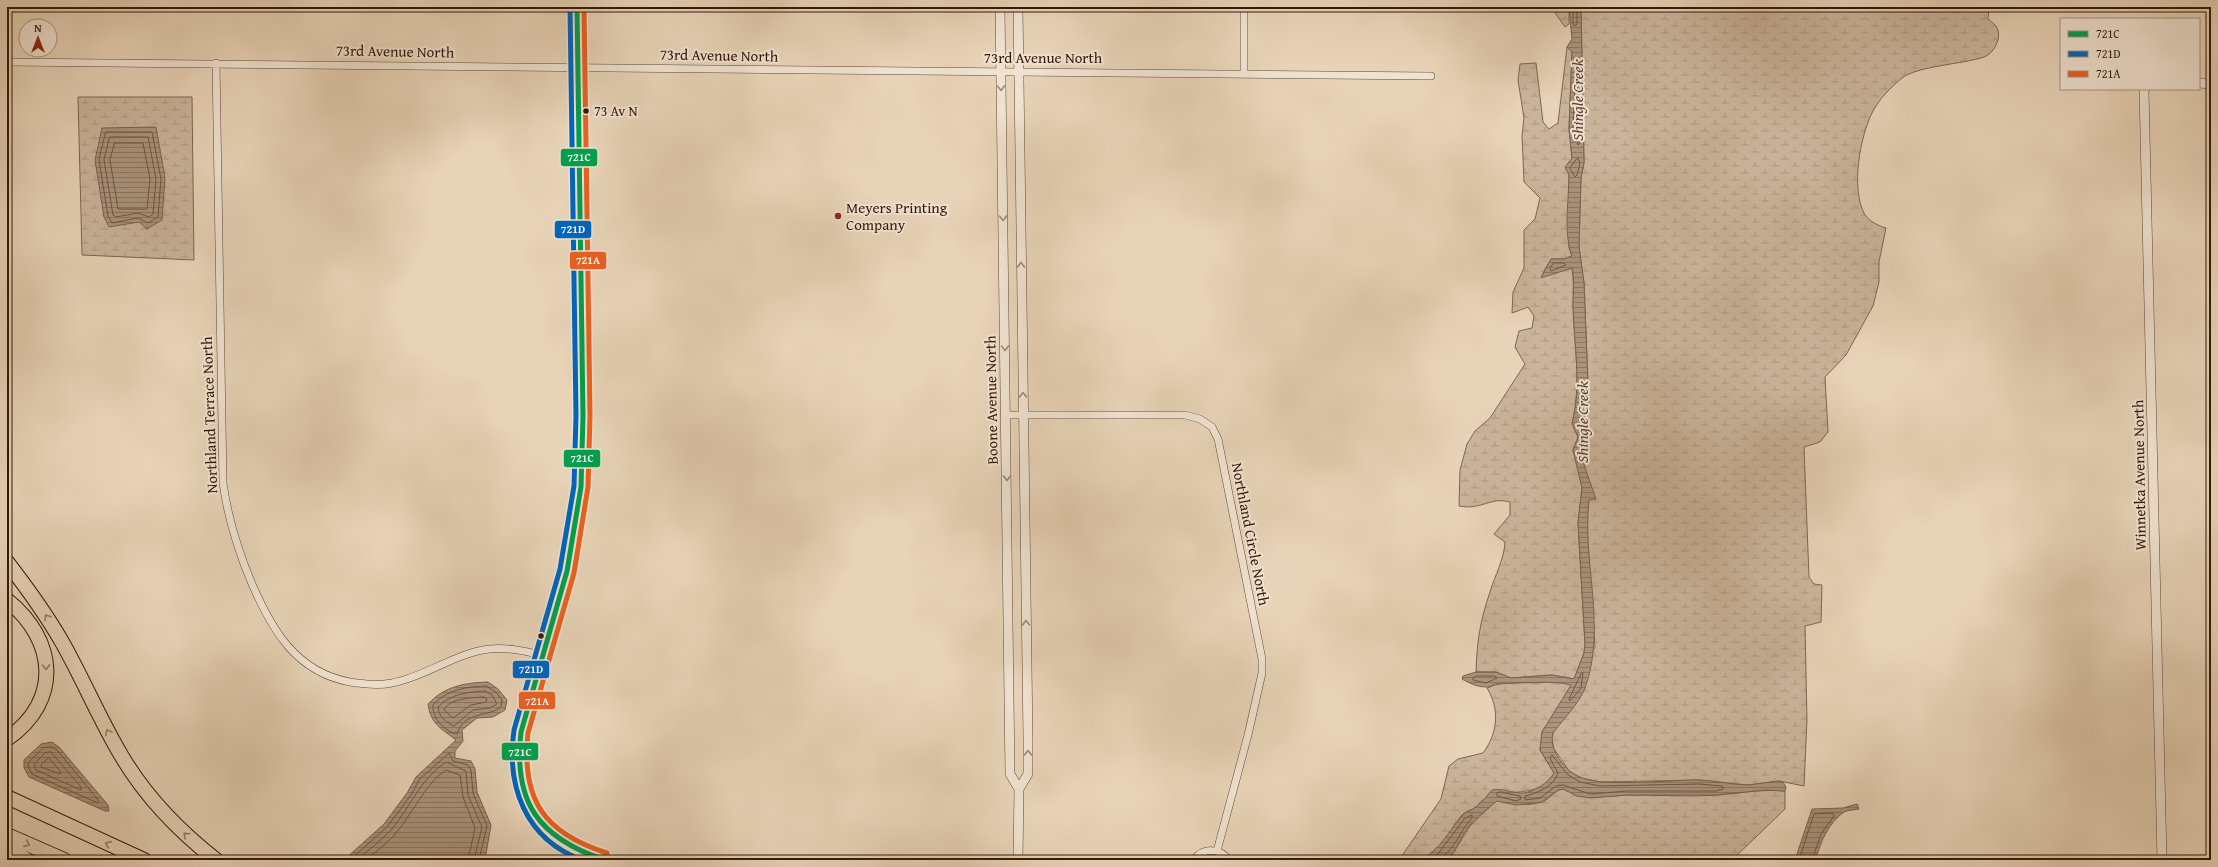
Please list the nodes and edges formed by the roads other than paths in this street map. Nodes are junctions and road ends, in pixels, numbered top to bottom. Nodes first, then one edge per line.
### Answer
1 (577, 7) edge
2 (1000, 7) edge
3 (1018, 7) edge
4 (1244, 7) edge
5 (7, 62) edge
6 (216, 63) junction
7 (578, 67) junction
8 (1001, 71) junction
9 (1018, 71) junction
10 (1244, 73) junction
11 (1431, 76) dead end
12 (2145, 90) edge
13 (1006, 415) junction
14 (1024, 415) junction
15 (7, 562) edge
16 (7, 600) edge
17 (542, 655) junction
18 (7, 739) edge
19 (1020, 790) junction
20 (7, 797) edge
21 (7, 835) edge
22 (7, 847) edge
23 (1217, 851) junction
24 (1194, 859) edge
25 (27, 860) edge
26 (64, 860) edge
27 (144, 860) edge
28 (216, 860) edge
29 (605, 860) edge
30 (1018, 860) edge
31 (1229, 860) edge
32 (2162, 860) edge

1 - 7 street
2 - 8 street, Boone Avenue North
3 - 9 street
4 - 10 street
5 - 6 street, 73rd Avenue North
6 - 7 street, 73rd Avenue North
6 - 17 street, Northland Terrace North
7 - 8 street, 73rd Avenue North
7 - 17 street
8 - 9 street, 73rd Avenue North
8 -> 13 street, Boone Avenue North
9 - 10 street, 73rd Avenue North
14 -> 9 street
10 - 11 street, 73rd Avenue North
12 - 32 street, Winnetka Avenue North
13 - 14 street, Northland Circle North
13 -> 19 street, Boone Avenue North
19 -> 14 street
14 - 23 street, Northland Circle North
28 -> 15 highway
16 -> 18 highway
17 - 29 street
19 - 30 street
27 -> 20 highway
21 -> 26 highway
22 - 25 highway
23 - 24 street
23 - 31 street

